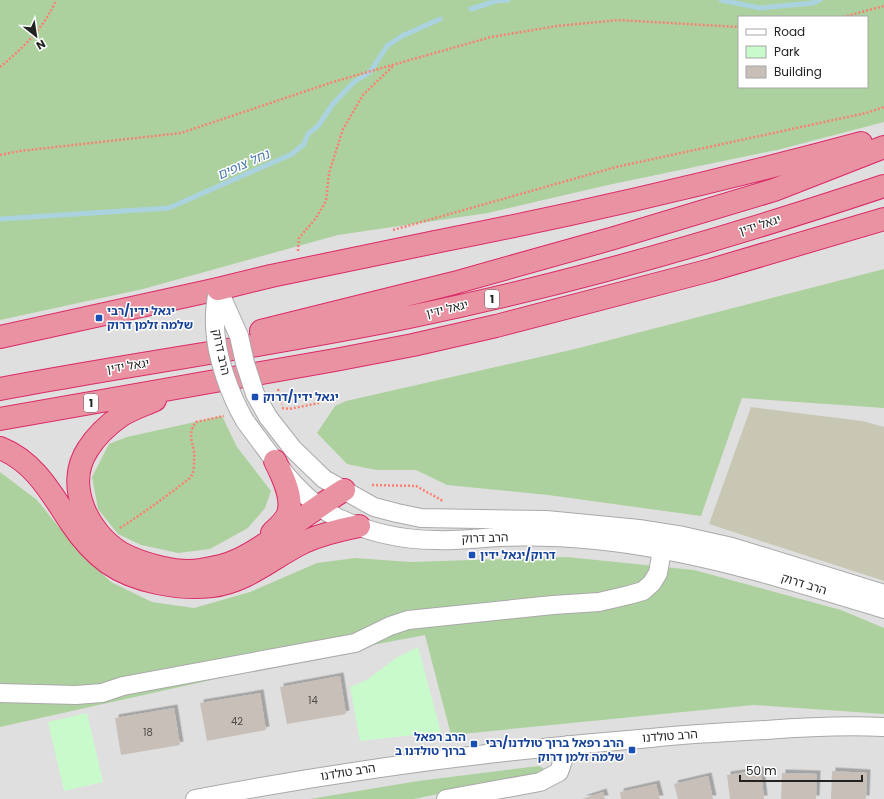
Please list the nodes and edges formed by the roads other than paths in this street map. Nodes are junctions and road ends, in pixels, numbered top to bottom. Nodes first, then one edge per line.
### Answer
1 (884, 137) edge
2 (884, 147) edge
3 (884, 186) edge
4 (883, 219) edge
5 (218, 289) junction
6 (0, 337) edge
7 (91, 372) junction
8 (181, 387) junction
9 (0, 389) edge
10 (0, 419) edge
11 (0, 448) edge
12 (275, 461) junction
13 (344, 490) junction
14 (318, 506) junction
15 (359, 526) junction
16 (260, 548) junction
17 (662, 550) junction
18 (884, 594) edge
19 (884, 609) edge
20 (0, 693) edge
21 (884, 727) edge
22 (568, 745) junction
23 (195, 799) edge
24 (446, 799) edge

1 - 5 highway, bridge
2 - 7 highway
3 - 7 highway, יגאל ידין / 1
4 - 8 highway, 1
5 - 6 highway
5 - 12 street, הרב דרוק, bridge
5 - 13 street, הרב דרוק, bridge
7 - 9 highway, יגאל ידין / 1
8 - 10 highway, 1
8 - 16 highway
11 - 15 highway
12 - 14 street, הרב דרוק
12 - 16 highway
13 - 14 highway
13 - 18 street, הרב דרוק
14 - 15 street, הרב דרוק
14 - 16 highway
15 - 17 street, הרב דרוק
17 - 19 street, הרב דרוק
17 - 20 street
21 - 22 street, הרב טולדנו
22 - 23 street, הרב טולדנו
22 - 24 street

